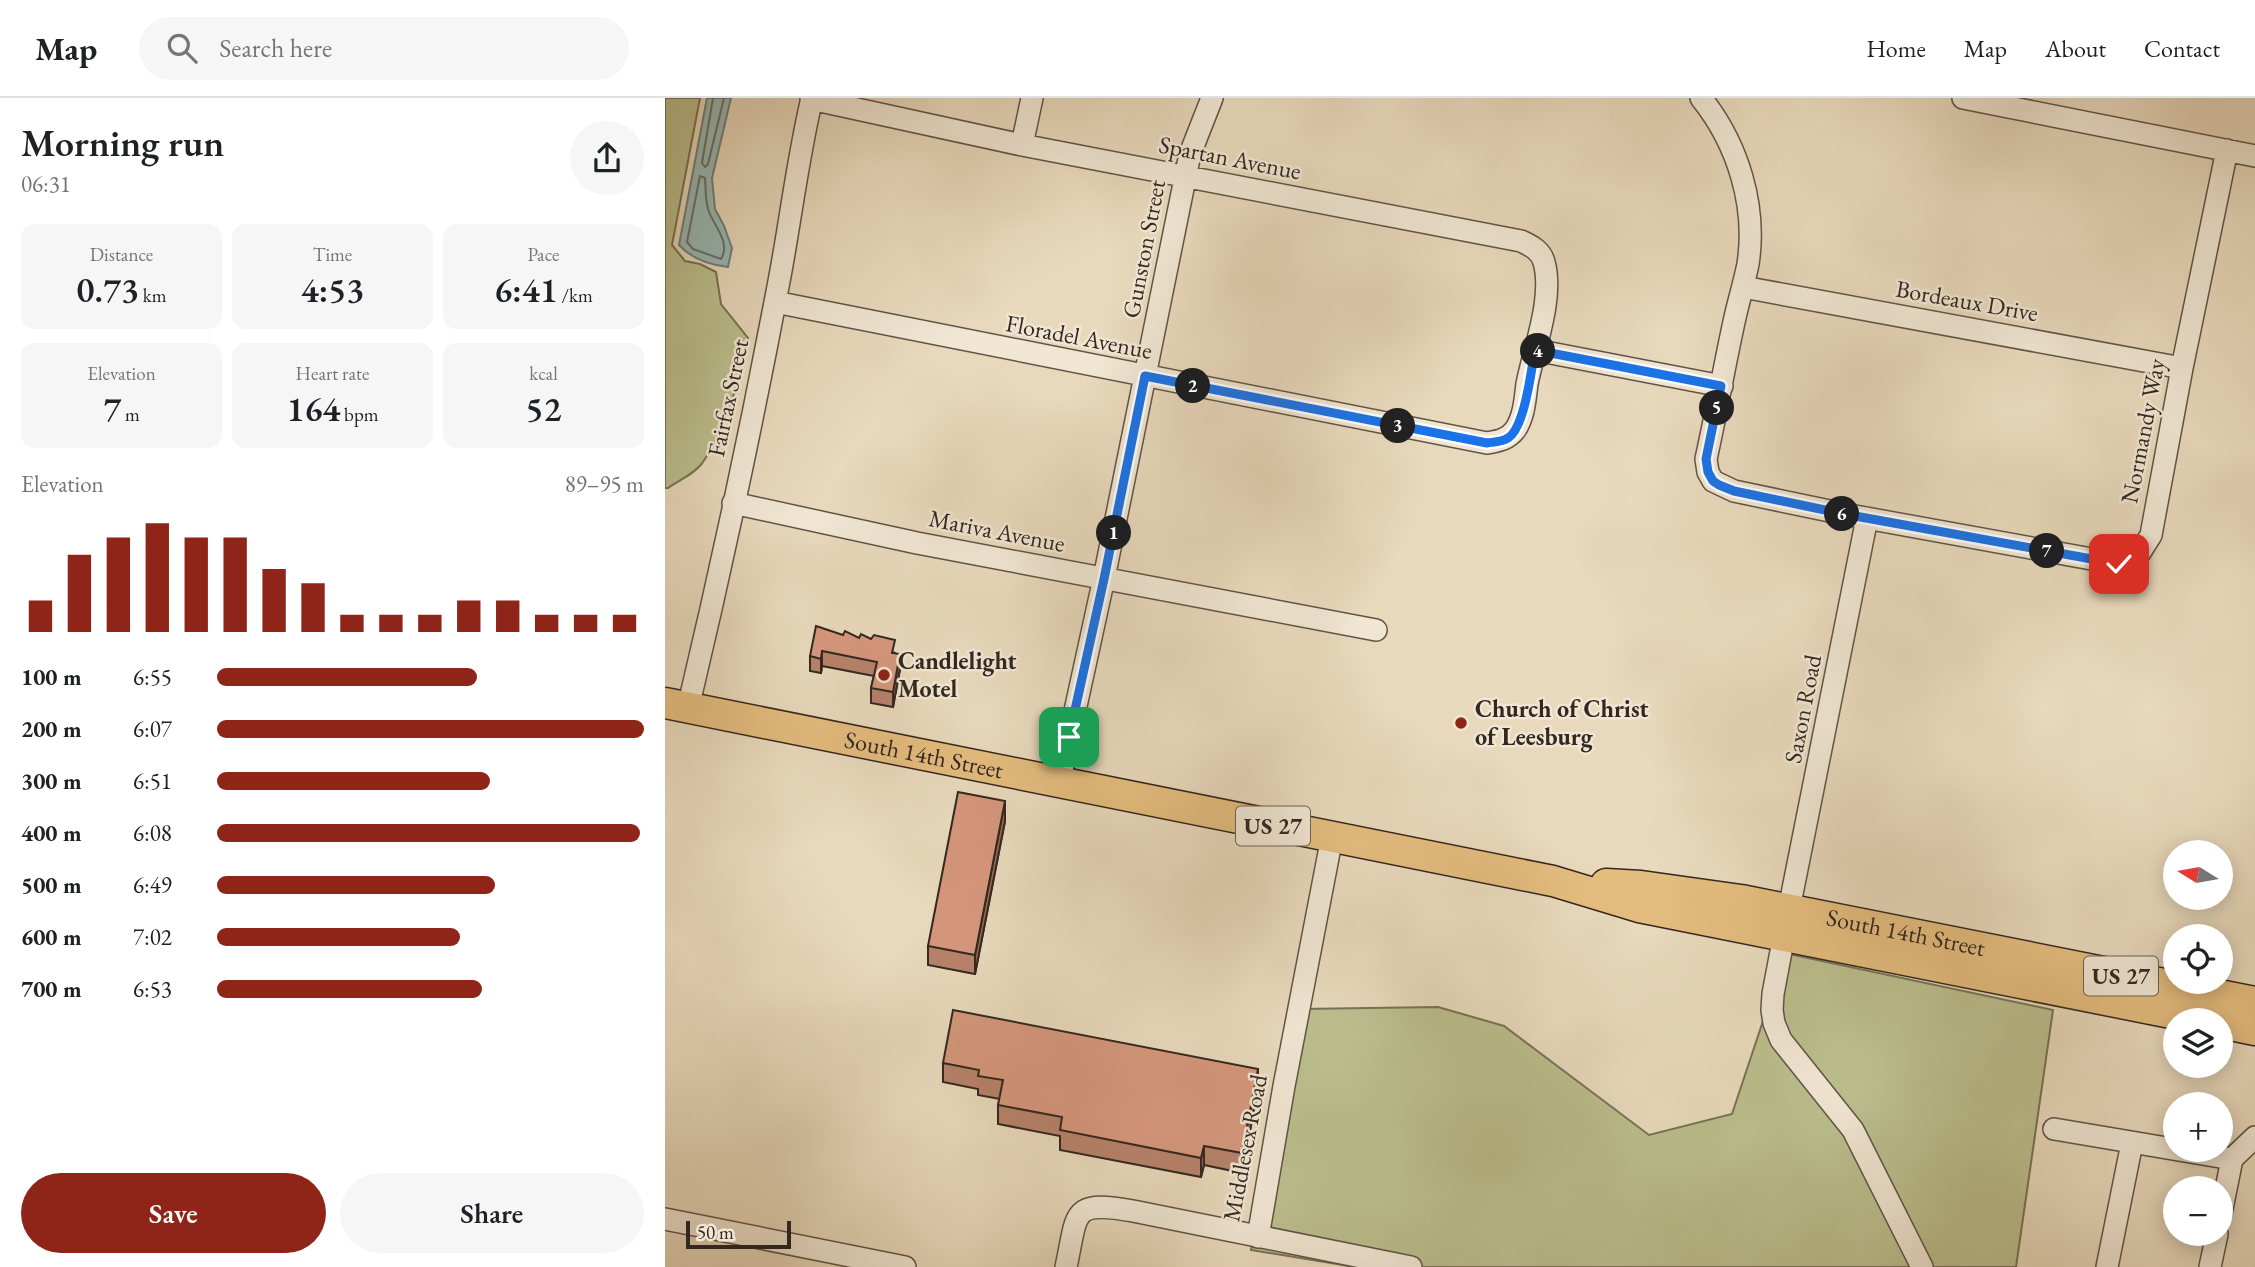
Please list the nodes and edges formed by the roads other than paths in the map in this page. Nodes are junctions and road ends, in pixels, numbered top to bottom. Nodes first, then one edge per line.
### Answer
1 (811, 98) edge
2 (1032, 98) edge
3 (1212, 98) edge
4 (1701, 98) edge
5 (1974, 99) edge
6 (1022, 145) junction
7 (2227, 150) junction
8 (2255, 156) edge
9 (1185, 176) junction
10 (1743, 287) junction
11 (775, 302) junction
12 (1535, 350) junction
13 (2182, 368) junction
14 (1145, 376) junction
15 (1721, 386) junction
16 (733, 503) junction
17 (1867, 518) junction
18 (1104, 579) junction
19 (1376, 630) dead end
20 (677, 706) edge
21 (1059, 784) junction
22 (1332, 837) junction
23 (1787, 923) junction
24 (2255, 1002) edge
25 (2163, 1010) edge
26 (2233, 1025) edge
27 (2255, 1030) edge
28 (2054, 1129) dead end
29 (2255, 1137) edge
30 (2132, 1143) junction
31 (2163, 1148) edge
32 (2233, 1158) edge
33 (665, 1219) edge
34 (1258, 1237) junction
35 (2214, 1246) edge
36 (1380, 1264) edge
37 (905, 1267) edge
38 (1066, 1267) edge
39 (1411, 1267) edge
40 (1922, 1267) edge
41 (2107, 1267) edge
42 (2210, 1267) edge

1 - 6 street, Spartan Avenue
1 - 11 street, Fairfax Street
2 - 6 street
3 - 9 street, Gunston Street
4 - 10 street, Normandy Way
5 - 7 street
6 - 9 street, Spartan Avenue
7 - 8 street
7 - 13 street, Normandy Way
9 - 12 street, Spartan Avenue
9 - 14 street, Gunston Street
10 - 13 street, Bordeaux Drive
10 - 15 street, Normandy Way
11 - 14 street, Floradel Avenue
11 - 16 street, Fairfax Street
12 - 14 street, Floradel Avenue
12 - 15 street
13 - 17 street, Normandy Way
14 - 18 street, Gunston Street
15 - 17 street, Normandy Way
16 - 18 street, Mariva Avenue
16 - 20 street, Fairfax Street
17 - 23 street, Saxon Road
18 - 19 street, Mariva Avenue
18 - 21 street, Gunston Street
20 - 21 highway, South 14th Street / US 27
21 - 22 highway, South 14th Street / US 27
22 - 23 highway, South 14th Street / US 27
22 - 34 street, Middlesex Road
23 - 24 highway, South 14th Street / US 27
23 - 25 highway, South 14th Street / US 27
23 - 40 street, Saxon Road
26 - 27 highway
28 - 30 street
29 - 32 street
30 - 31 street
30 - 41 street
33 - 37 street
34 - 36 street
34 - 38 street, Middlesex Road
35 - 42 street
36 - 39 street

